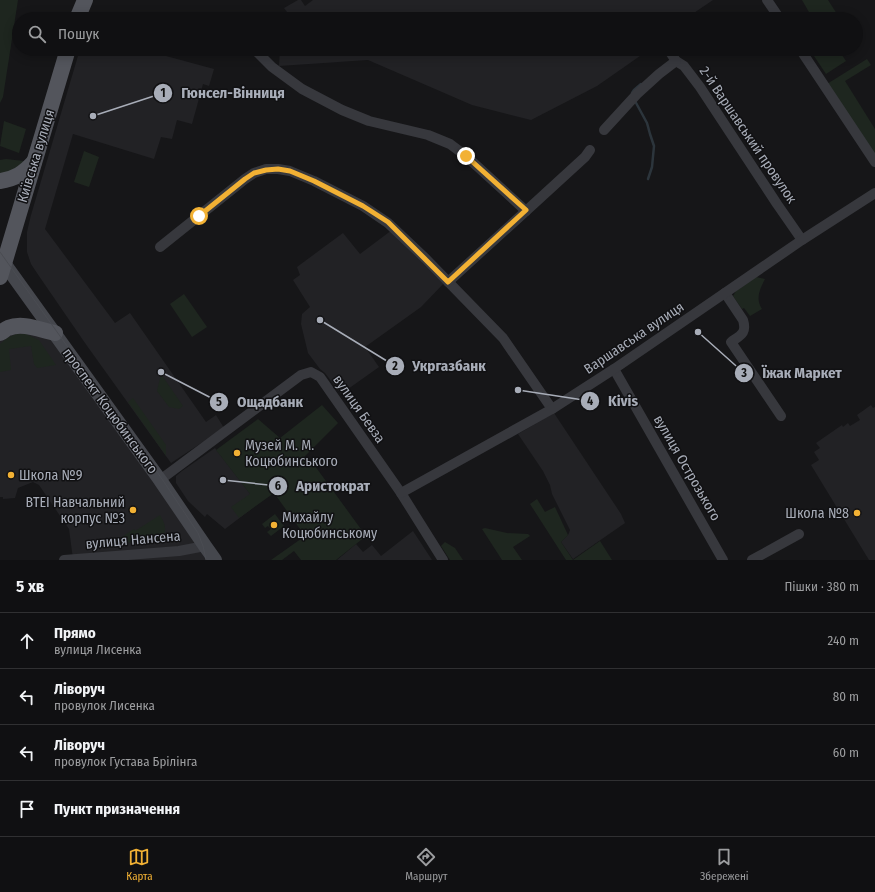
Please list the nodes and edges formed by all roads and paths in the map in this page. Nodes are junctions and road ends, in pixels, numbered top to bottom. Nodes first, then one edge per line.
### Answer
1 (85, 0) edge
2 (767, 0) edge
3 (80, 12) edge
4 (775, 12) edge
5 (66, 56) edge
6 (261, 56) edge
7 (673, 56) edge
8 (805, 56) edge
9 (676, 61) junction
10 (604, 130) dead end
11 (590, 150) dead end
12 (34, 162) junction
13 (875, 162) edge
14 (0, 181) edge
15 (875, 193) edge
16 (526, 210) junction
17 (802, 240) junction
18 (160, 247) dead end
19 (2, 270) edge
20 (448, 282) junction
21 (725, 293) junction
22 (0, 333) edge
23 (54, 333) junction
24 (614, 369) junction
25 (552, 409) junction
26 (781, 416) dead end
27 (160, 480) junction
28 (401, 494) junction
29 (799, 534) dead end
30 (205, 546) junction
31 (64, 560) edge
32 (215, 560) edge
33 (443, 560) edge
34 (724, 560) edge
35 (752, 560) edge

1 - 3 main road
2 - 4 street
5 - 12 main road, Київська вулиця
6 - 16 street
7 - 9 street, 2-й Варшавський провулок
8 - 13 street
9 - 10 street
9 - 17 street, 2-й Варшавський провулок
11 - 16 street
12 - 14 main road
12 - 19 main road, Київська вулиця
15 - 17 street, Варшавська вулиця
16 - 20 street
17 - 21 street, Варшавська вулиця
18 - 20 street
19 - 23 main road, проспект Коцюбинського
20 - 25 street
21 - 24 street, Варшавська вулиця
21 - 26 street
22 - 23 main road
23 - 27 main road, проспект Коцюбинського
24 - 25 street, Варшавська вулиця
24 - 34 street, вулиця Острозького
25 - 28 street, Варшавська вулиця
27 - 28 street, вулиця Бевза
27 - 30 main road, проспект Коцюбинського
28 - 33 street, вулиця Бевза
29 - 35 street
30 - 31 street, вулиця Нансена
30 - 32 main road, проспект Коцюбинського

